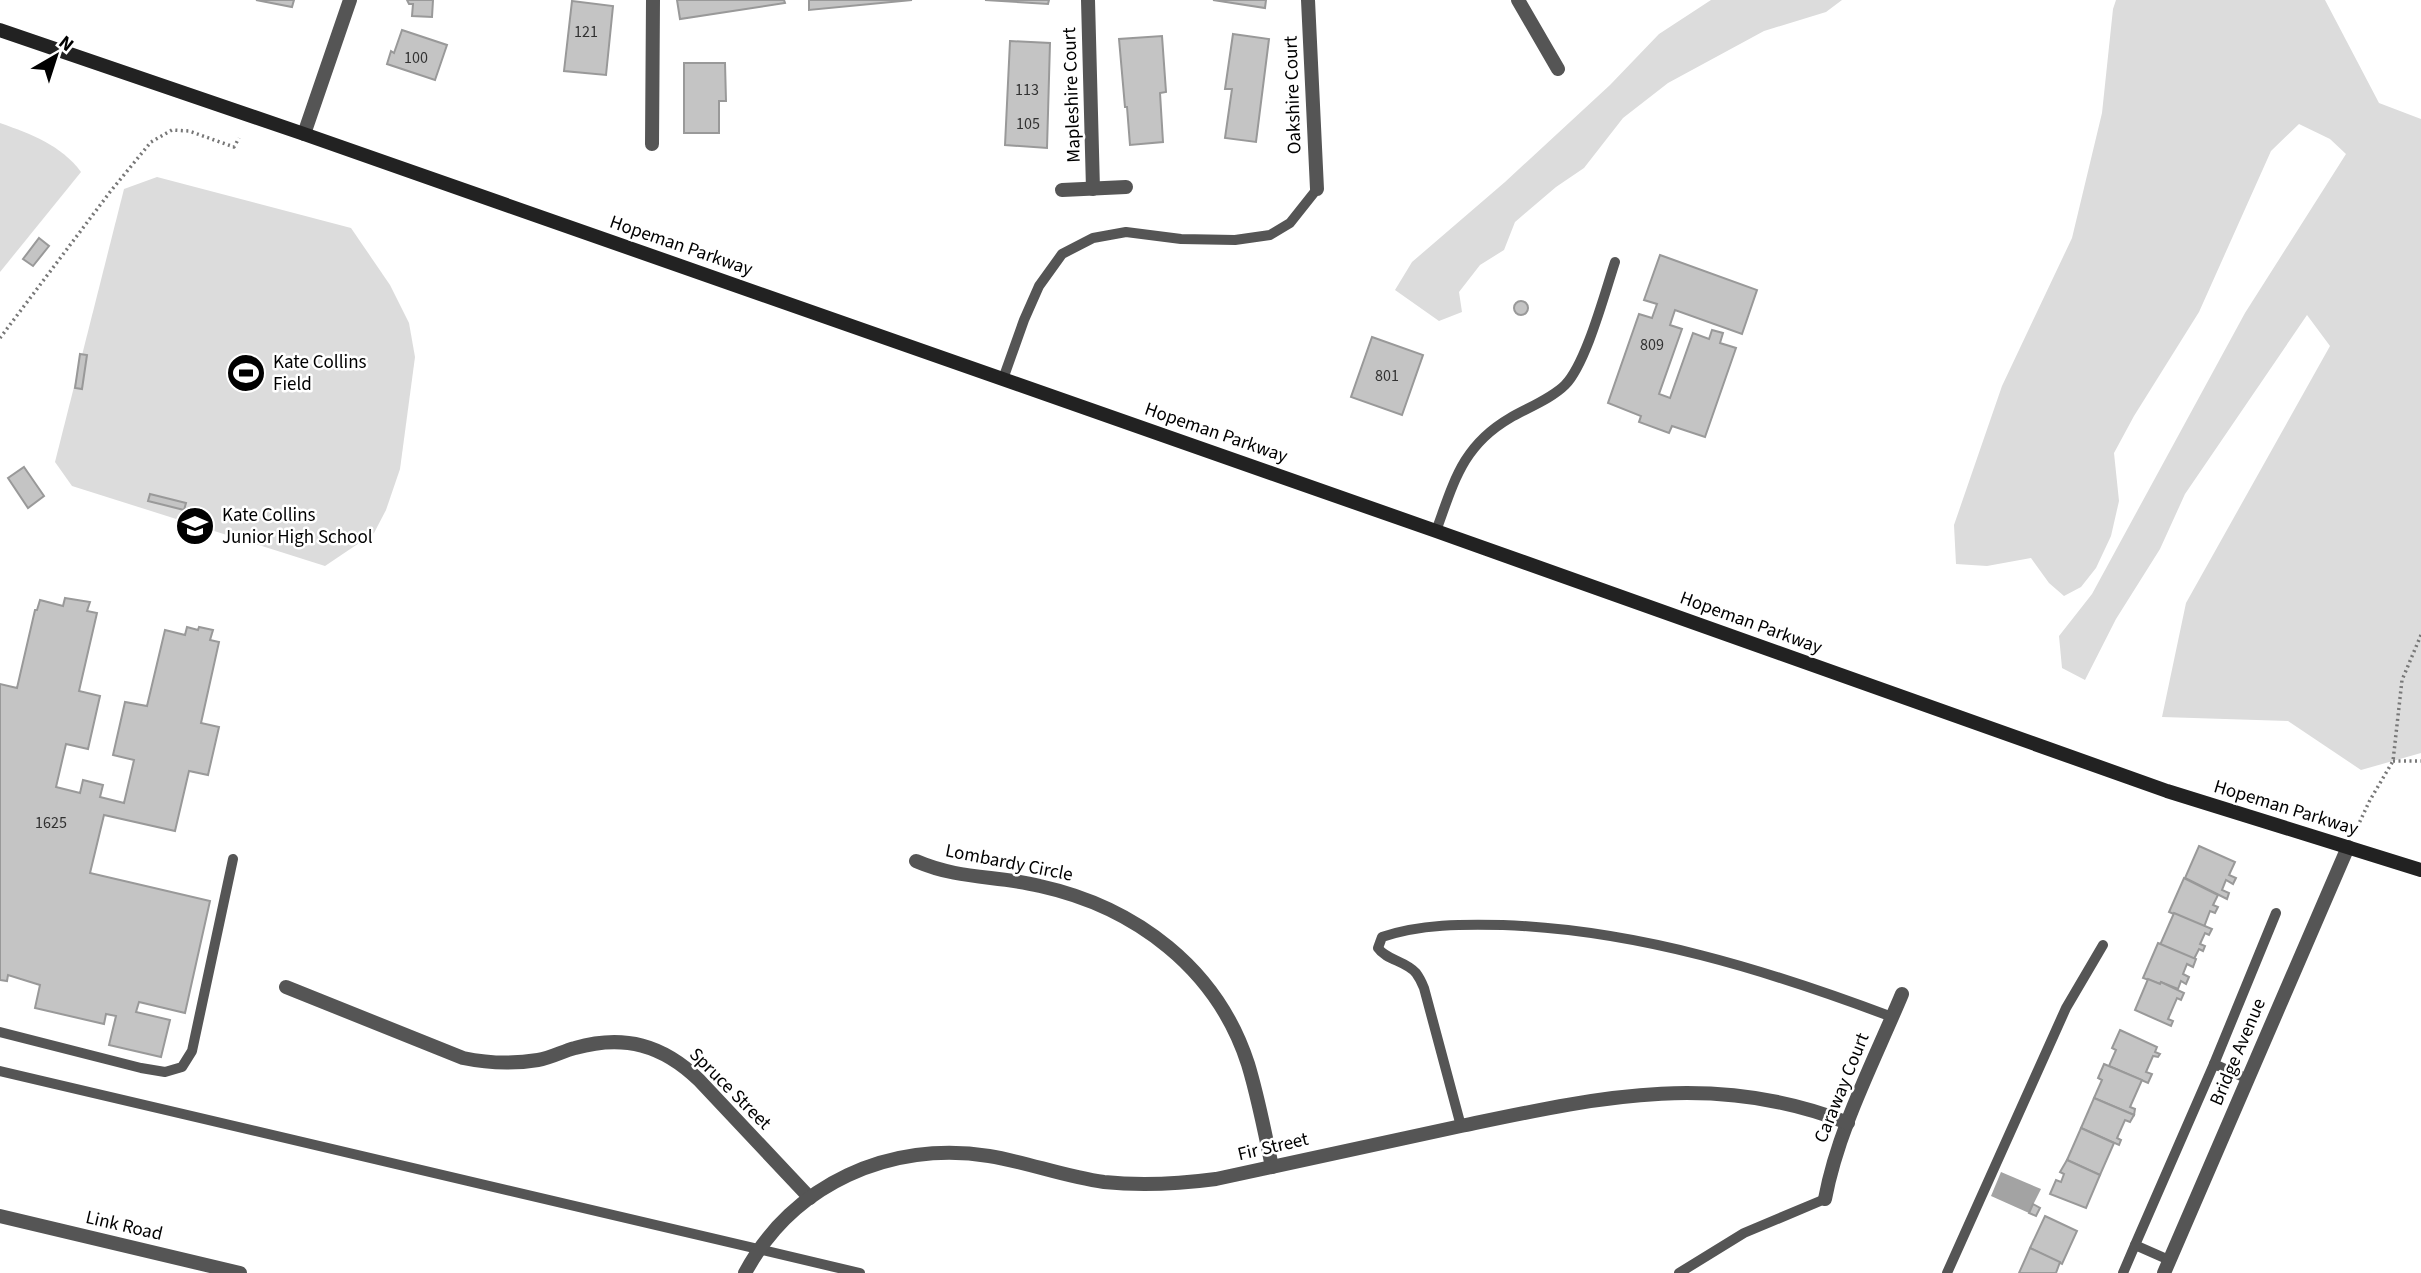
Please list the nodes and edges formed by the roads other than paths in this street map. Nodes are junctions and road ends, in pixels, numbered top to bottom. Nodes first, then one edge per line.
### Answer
1 (350, 0) edge
2 (653, 0) edge
3 (1088, 0) edge
4 (1308, 0) edge
5 (1518, 0) edge
6 (0, 30) edge
7 (1558, 69) dead end
8 (304, 134) junction
9 (652, 144) dead end
10 (1126, 187) dead end
11 (1094, 189) junction
12 (1317, 189) joint
13 (1062, 190) dead end
14 (1615, 262) dead end
15 (1003, 379) junction
16 (1436, 531) junction
17 (2348, 847) junction
18 (233, 859) dead end
19 (916, 861) dead end
20 (2421, 870) edge
21 (2276, 913) dead end
22 (2103, 945) dead end
23 (286, 987) dead end
24 (1902, 994) dead end
25 (1892, 1017) junction
26 (0, 1032) edge
27 (2214, 1064) junction
28 (0, 1071) edge
29 (2248, 1079) junction
30 (1848, 1123) junction
31 (1461, 1126) junction
32 (1272, 1167) junction
33 (810, 1198) junction
34 (1825, 1199) joint
35 (0, 1216) edge
36 (2134, 1245) junction
37 (760, 1249) junction
38 (2167, 1267) edge
39 (240, 1273) edge
40 (746, 1273) edge
41 (860, 1273) edge
42 (1679, 1273) edge
43 (1948, 1273) edge
44 (2123, 1273) edge

1 - 8 street
2 - 9 street
3 - 11 street, Mapleshire Court
4 - 12 street, Oakshire Court
5 - 7 street
6 - 8 main road, Hopeman Parkway
8 - 15 main road, Hopeman Parkway
10 - 11 street
11 - 13 street
12 - 15 lane
14 - 16 lane
15 - 16 main road, Hopeman Parkway
16 - 17 main road, Hopeman Parkway
17 - 20 main road, Hopeman Parkway
17 - 29 street, Bridge Avenue
18 - 26 lane
19 - 32 street, Lombardy Circle
21 - 27 lane
22 - 43 lane
23 - 33 street, Spruce Street
24 - 25 street, Caraway Court
25 - 30 street, Caraway Court
25 - 31 lane
27 - 29 lane
27 - 36 lane
28 - 37 lane
29 - 38 street, Bridge Avenue
30 - 31 street, Fir Street
30 - 34 street, Caraway Court
31 - 32 street, Fir Street
32 - 33 street, Fir Street
33 - 37 street, Fir Street
34 - 42 lane
35 - 39 street, Link Road
36 - 38 lane
36 - 44 lane
37 - 40 street, Fir Street
37 - 41 lane

